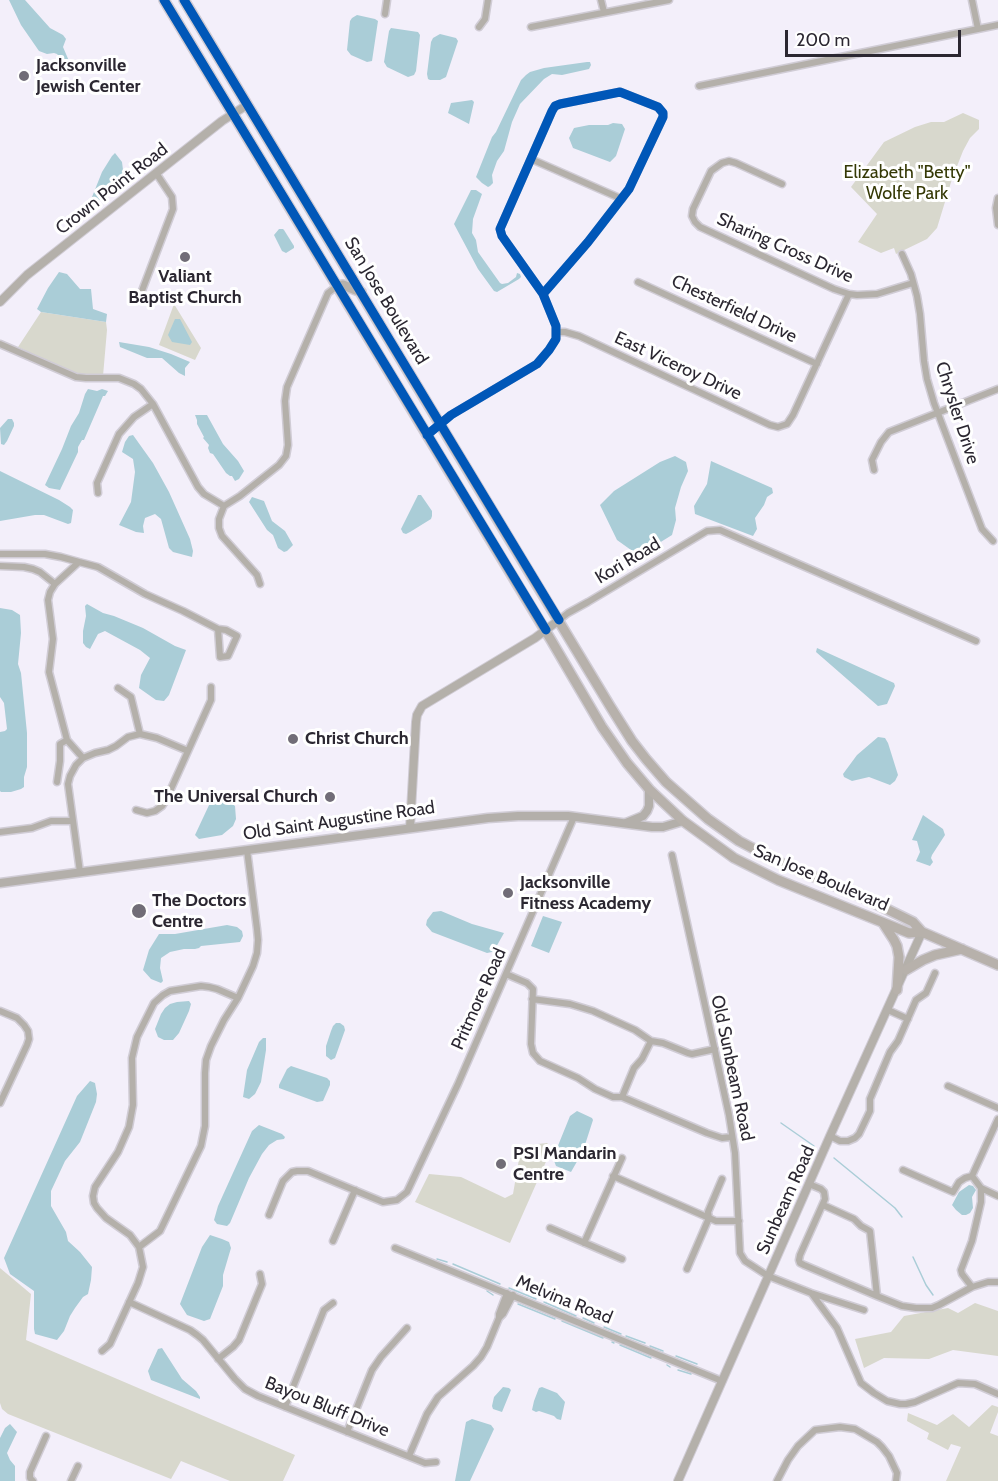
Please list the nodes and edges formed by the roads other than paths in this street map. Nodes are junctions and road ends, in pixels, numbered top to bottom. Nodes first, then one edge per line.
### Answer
1 (164, 0) edge
2 (177, 0) edge
3 (387, 0) edge
4 (488, 0) edge
5 (601, 0) edge
6 (669, 0) edge
7 (972, 0) edge
8 (186, 3) edge
9 (604, 12) junction
10 (385, 14) dead end
11 (998, 25) edge
12 (480, 27) dead end
13 (531, 27) dead end
14 (978, 29) junction
15 (699, 86) dead end
16 (247, 105) junction
17 (233, 114) junction
18 (531, 159) junction
19 (156, 173) junction
20 (782, 184) dead end
21 (998, 198) edge
22 (622, 199) junction
23 (288, 205) junction
24 (311, 210) junction
25 (998, 225) edge
26 (902, 254) dead end
27 (326, 266) junction
28 (350, 274) junction
29 (638, 282) dead end
30 (913, 283) junction
31 (337, 286) junction
32 (361, 292) junction
33 (543, 294) junction
34 (849, 294) junction
35 (140, 296) dead end
36 (0, 302) edge
37 (557, 332) junction
38 (0, 344) edge
39 (817, 364) junction
40 (998, 389) edge
41 (153, 404) junction
42 (938, 413) junction
43 (440, 424) junction
44 (427, 435) junction
45 (874, 471) dead end
46 (98, 493) dead end
47 (224, 506) junction
48 (993, 541) dead end
49 (0, 554) edge
50 (79, 562) junction
51 (0, 566) edge
52 (55, 584) junction
53 (260, 584) dead end
54 (559, 620) junction
55 (218, 630) junction
56 (546, 630) junction
57 (976, 641) dead end
58 (211, 687) dead end
59 (118, 688) dead end
60 (140, 734) junction
61 (67, 740) junction
62 (188, 751) junction
63 (83, 758) junction
64 (57, 782) dead end
65 (649, 789) junction
66 (136, 810) dead end
67 (574, 817) junction
68 (72, 821) junction
69 (683, 821) junction
70 (625, 823) junction
71 (410, 828) junction
72 (0, 832) edge
73 (247, 850) junction
74 (672, 855) dead end
75 (80, 872) junction
76 (0, 883) edge
77 (883, 923) junction
78 (922, 932) junction
79 (962, 949) junction
80 (998, 965) edge
81 (906, 970) junction
82 (935, 973) dead end
83 (506, 974) junction
84 (897, 990) junction
85 (238, 998) junction
86 (532, 999) junction
87 (888, 1010) junction
88 (0, 1011) edge
89 (908, 1019) junction
90 (651, 1041) junction
91 (715, 1049) junction
92 (948, 1086) dead end
93 (622, 1096) junction
94 (0, 1103) edge
95 (998, 1108) edge
96 (998, 1119) edge
97 (830, 1136) junction
98 (732, 1137) junction
99 (622, 1158) dead end
100 (903, 1170) dead end
101 (614, 1176) junction
102 (972, 1176) junction
103 (722, 1179) dead end
104 (809, 1184) junction
105 (981, 1188) junction
106 (355, 1190) junction
107 (998, 1196) edge
108 (823, 1205) junction
109 (269, 1215) dead end
110 (709, 1218) junction
111 (739, 1221) junction
112 (549, 1227) dead end
113 (333, 1242) dead end
114 (584, 1243) junction
115 (139, 1247) junction
116 (395, 1248) dead end
117 (622, 1259) dead end
118 (687, 1269) dead end
119 (260, 1274) dead end
120 (768, 1276) junction
121 (998, 1282) edge
122 (972, 1287) junction
123 (811, 1293) junction
124 (510, 1294) junction
125 (877, 1296) junction
126 (129, 1302) junction
127 (333, 1303) dead end
128 (864, 1310) dead end
129 (407, 1328) dead end
130 (102, 1351) dead end
131 (218, 1359) junction
132 (722, 1381) junction
133 (998, 1394) edge
134 (285, 1407) junction
135 (347, 1432) junction
136 (46, 1436) dead end
137 (409, 1456) junction
138 (436, 1462) dead end
139 (78, 1466) dead end
140 (33, 1481) edge
141 (71, 1481) edge
142 (678, 1481) edge
143 (777, 1481) edge
144 (896, 1481) edge

1 - 17 main road, San Jose Boulevard
2 - 8 main road
3 - 10 street
4 - 12 street
5 - 9 street
6 - 9 street
7 - 14 street
8 - 16 main road, San Jose Boulevard
9 - 13 street
11 - 14 street
14 - 15 street
16 - 17 street, Crown Point Road
16 - 24 main road, San Jose Boulevard
17 - 19 street, Crown Point Road
17 - 23 main road, San Jose Boulevard
18 - 22 street
18 - 22 street
18 - 33 street
19 - 35 street
19 - 36 street, Crown Point Road
20 - 34 street, Sharing Cross Drive
21 - 25 street
22 - 33 street
23 - 24 main road
23 - 27 main road, San Jose Boulevard
24 - 28 main road, San Jose Boulevard
26 - 30 street, Chrysler Drive
27 - 28 main road
27 - 31 main road, San Jose Boulevard
28 - 32 main road, San Jose Boulevard
29 - 39 street, Chesterfield Drive
30 - 34 street, Sharing Cross Drive
30 - 42 street, Chrysler Drive
31 - 32 main road
31 - 44 main road, San Jose Boulevard
31 - 47 street
32 - 43 main road, San Jose Boulevard
33 - 37 street
34 - 39 street
37 - 39 street, East Viceroy Drive
37 - 43 street
38 - 41 street
40 - 42 street
41 - 46 street
41 - 47 street
42 - 45 street
42 - 48 street, Chrysler Drive
43 - 44 street
43 - 54 main road, San Jose Boulevard
44 - 56 main road, San Jose Boulevard
47 - 53 street
49 - 50 street
50 - 52 street
50 - 55 street
51 - 52 street
52 - 61 street
54 - 56 street, Kori Road
54 - 57 street, Kori Road
54 - 78 main road, San Jose Boulevard
55 - 55 street
56 - 65 main road, San Jose Boulevard
56 - 71 street, Kori Road
58 - 62 street
59 - 60 street
60 - 62 street
60 - 63 street
61 - 63 street
61 - 64 street
62 - 66 street
63 - 68 street
65 - 69 main road, San Jose Boulevard
65 - 70 main road
67 - 70 main road, Old Saint Augustine Road
67 - 71 main road, Old Saint Augustine Road
67 - 83 street, Pritmore Road
68 - 72 street
68 - 75 street
69 - 70 main road, Old Saint Augustine Road
69 - 77 main road, San Jose Boulevard
71 - 73 main road, Old Saint Augustine Road
73 - 75 main road, Old Saint Augustine Road
73 - 85 street
74 - 91 street, Old Sunbeam Road
75 - 76 main road, Old Saint Augustine Road
77 - 78 main road, San Jose Boulevard
77 - 84 main road
78 - 79 main road, San Jose Boulevard
78 - 81 street, Sunbeam Road
79 - 80 main road, San Jose Boulevard
79 - 81 main road
81 - 84 street, Sunbeam Road
82 - 89 street
83 - 86 street
83 - 106 street, Pritmore Road
84 - 87 street, Sunbeam Road
85 - 115 street
85 - 115 street
86 - 90 street
86 - 93 street
87 - 89 street
87 - 97 street, Sunbeam Road
88 - 94 street
89 - 97 street
90 - 91 street
90 - 93 street
91 - 98 street, Old Sunbeam Road
92 - 95 street
93 - 98 street
96 - 102 street
97 - 104 street, Sunbeam Road
98 - 111 street, Old Sunbeam Road
99 - 101 street
100 - 102 street
101 - 110 street
101 - 114 street
102 - 105 street
103 - 110 street
104 - 108 street
104 - 120 street, Sunbeam Road
105 - 107 street
105 - 122 street
106 - 109 street
106 - 113 street
108 - 125 street
108 - 125 street
110 - 111 street
110 - 118 street
111 - 120 street, Old Sunbeam Road
112 - 114 street
114 - 117 street
115 - 126 street
116 - 124 street, Melvina Road
119 - 131 street
120 - 123 street, Old Sunbeam Road
120 - 132 street, Sunbeam Road
121 - 122 street
122 - 125 street
123 - 128 street, Old Sunbeam Road
123 - 133 street
124 - 132 street, Melvina Road
124 - 137 street
126 - 130 street
126 - 131 street, Bayou Bluff Drive
127 - 134 street
129 - 135 street
131 - 134 street, Bayou Bluff Drive
132 - 142 street, Sunbeam Road
134 - 135 street, Bayou Bluff Drive
135 - 137 street, Bayou Bluff Drive
136 - 140 street
137 - 138 street, Bayou Bluff Drive
139 - 141 street
143 - 144 street

